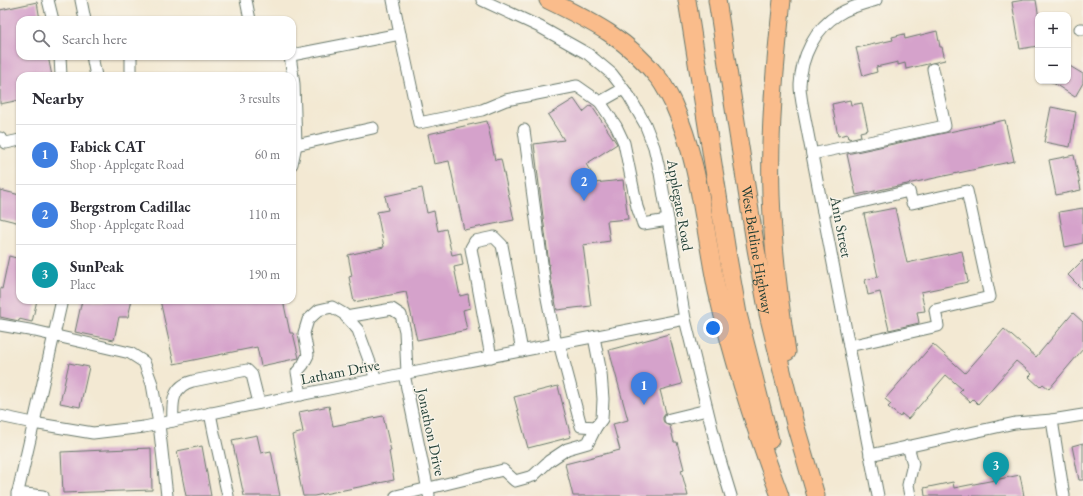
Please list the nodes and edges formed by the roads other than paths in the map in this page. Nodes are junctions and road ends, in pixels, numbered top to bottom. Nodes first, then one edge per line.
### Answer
1 (48, 0) edge
2 (81, 0) edge
3 (246, 0) edge
4 (393, 0) edge
5 (482, 0) edge
6 (548, 0) edge
7 (687, 0) edge
8 (717, 0) edge
9 (782, 0) edge
10 (876, 0) edge
11 (52, 16) edge
12 (84, 16) edge
13 (249, 16) edge
14 (400, 34) junction
15 (296, 55) edge
16 (60, 60) edge
17 (93, 60) edge
18 (131, 60) edge
19 (291, 60) edge
20 (933, 69) dead end
21 (61, 72) edge
22 (95, 72) edge
23 (131, 72) edge
24 (293, 72) edge
25 (623, 89) junction
26 (600, 102) junction
27 (373, 128) dead end
28 (524, 130) dead end
29 (0, 138) edge
30 (16, 141) edge
31 (296, 145) edge
32 (812, 154) junction
33 (823, 211) junction
34 (668, 220) junction
35 (61, 304) edge
36 (346, 317) junction
37 (685, 319) junction
38 (0, 325) edge
39 (54, 336) junction
40 (594, 337) junction
41 (558, 344) junction
42 (849, 346) junction
43 (522, 351) junction
44 (491, 357) junction
45 (406, 373) junction
46 (376, 380) junction
47 (301, 395) junction
48 (259, 403) junction
49 (707, 410) junction
50 (210, 413) junction
51 (1083, 415) edge
52 (0, 416) edge
53 (670, 419) dead end
54 (1052, 420) junction
55 (173, 421) junction
56 (33, 423) junction
57 (159, 424) junction
58 (596, 427) junction
59 (908, 446) junction
60 (870, 455) junction
61 (809, 475) junction
62 (429, 493) edge
63 (17, 495) edge
64 (43, 496) edge
65 (167, 496) edge
66 (228, 496) edge
67 (396, 496) edge
68 (730, 496) edge
69 (780, 496) edge
70 (786, 496) edge
71 (816, 496) edge
72 (878, 496) edge
73 (910, 496) edge
74 (1064, 496) edge

1 - 11 street
2 - 12 street
3 - 13 street
4 - 14 street
5 - 25 street, Applegate Road
6 - 69 highway
7 - 70 highway, West Beltline Highway
8 - 61 highway, West Beltline Highway
9 - 61 highway
10 - 32 street, Ann Street
14 - 15 street
14 - 26 street
16 - 21 street
17 - 22 street
18 - 23 street
19 - 24 street
20 - 32 street
25 - 26 street
25 - 34 street, Applegate Road
26 - 34 street
27 - 31 street
28 - 41 street
29 - 30 street
32 - 33 street, Ann Street
33 - 42 street, Ann Street
33 - 42 street
34 - 37 street, Applegate Road
35 - 39 street
36 - 45 street, Jonathon Drive
36 - 46 street
36 - 47 street
37 - 40 street, Latham Drive
37 - 49 street, Applegate Road
38 - 39 street
39 - 56 street
39 - 57 street
40 - 41 street, Latham Drive
40 - 58 street
41 - 43 street, Latham Drive
41 - 58 street
42 - 60 street, Ann Street
43 - 44 street, Latham Drive
43 - 44 street
44 - 45 street, Latham Drive
45 - 46 street, Latham Drive
45 - 62 street, Jonathon Drive
46 - 47 street, Latham Drive
47 - 48 street, Latham Drive
48 - 50 street, Latham Drive
48 - 55 street
49 - 53 street
49 - 68 street, Applegate Road
50 - 55 street, Latham Drive
50 - 66 street
51 - 54 street
52 - 56 street, Latham Drive
54 - 59 street
54 - 74 street
55 - 57 street, Latham Drive
56 - 57 street, Latham Drive
56 - 63 street
57 - 65 street
58 - 62 street
59 - 60 street
59 - 73 street
60 - 72 street, Ann Street
61 - 71 highway, West Beltline Highway
62 - 67 street
63 - 64 street

